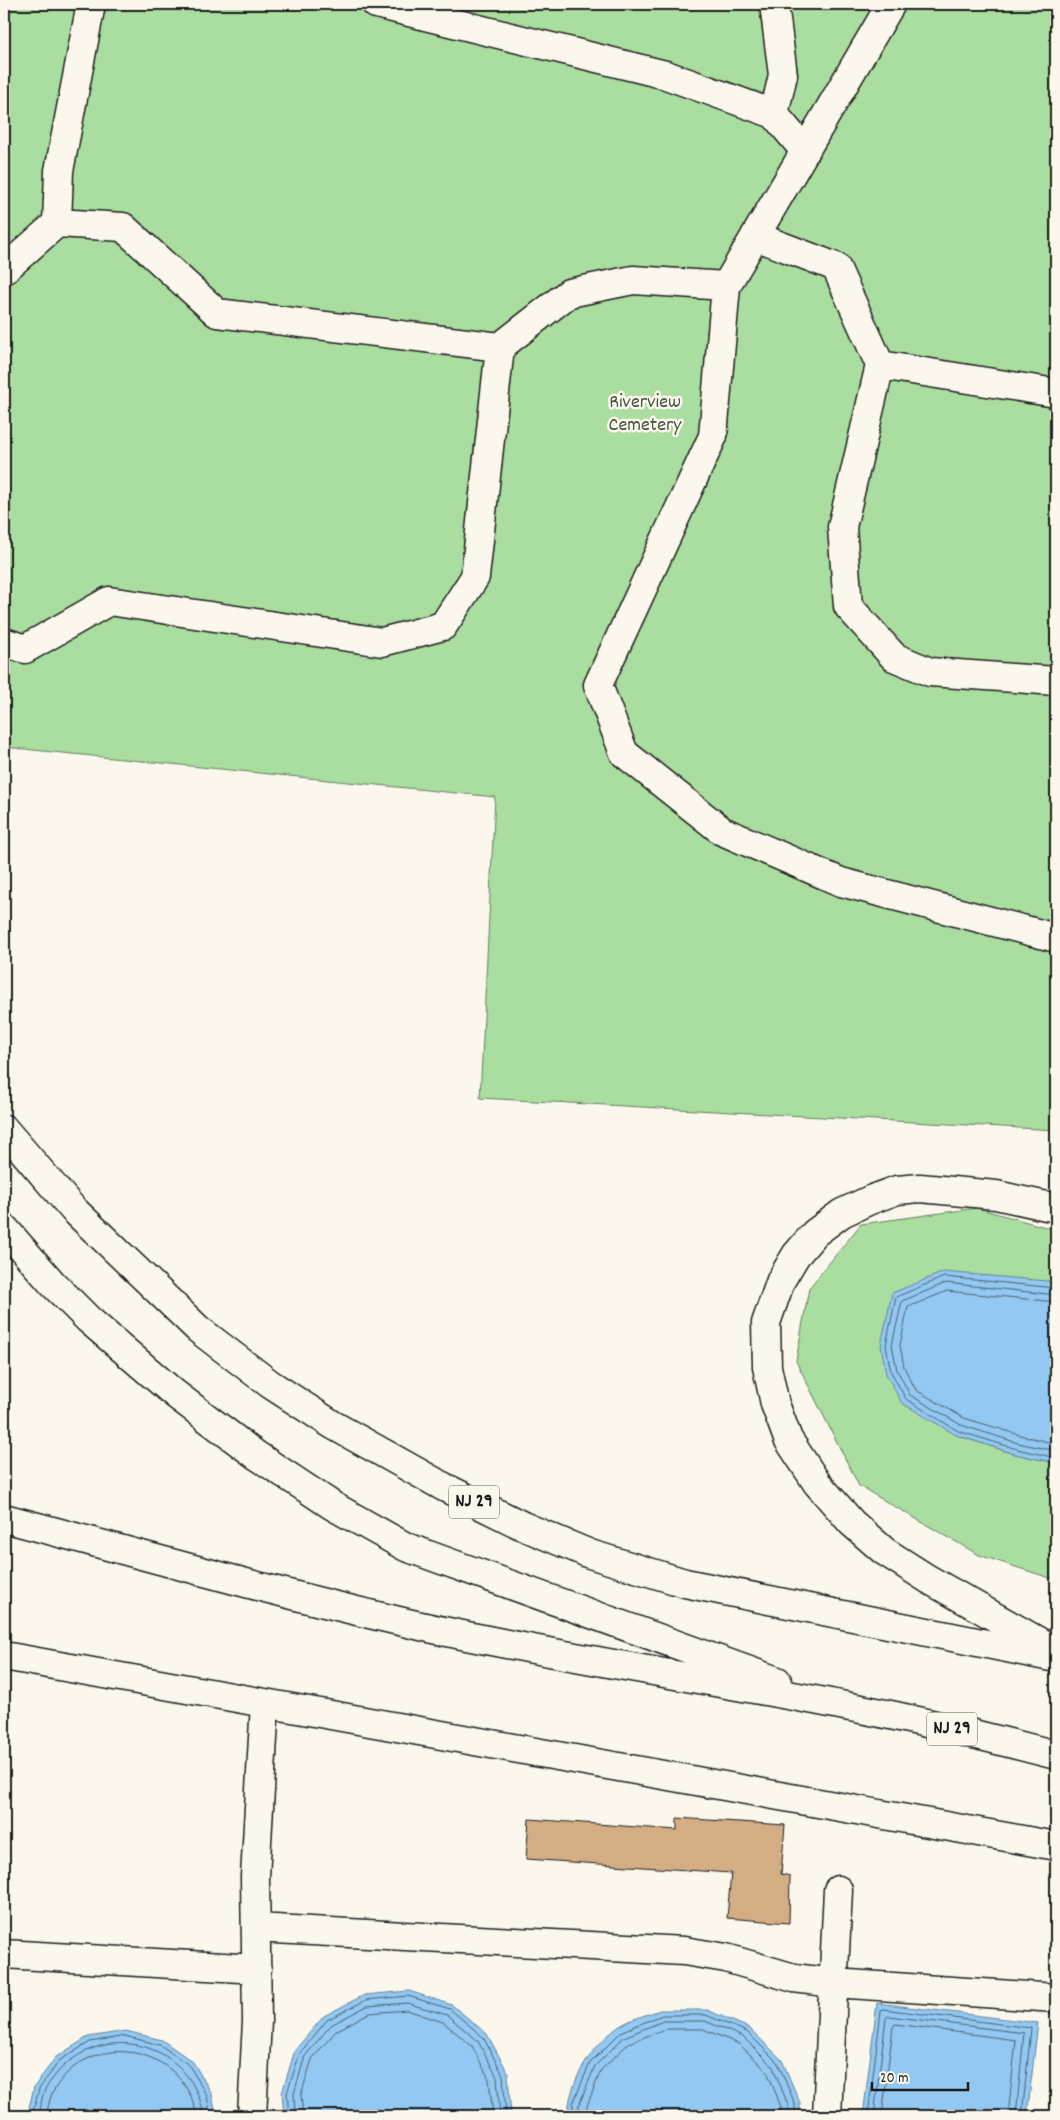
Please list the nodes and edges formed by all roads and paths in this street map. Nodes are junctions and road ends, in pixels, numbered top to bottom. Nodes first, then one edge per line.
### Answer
1 (91, 4) edge
2 (376, 4) edge
3 (774, 4) edge
4 (891, 4) edge
5 (774, 114) junction
6 (805, 152) junction
7 (57, 223) junction
8 (755, 236) junction
9 (4, 270) edge
10 (726, 286) junction
11 (500, 348) junction
12 (880, 365) junction
13 (1056, 392) edge
14 (4, 642) edge
15 (1056, 681) edge
16 (1056, 938) edge
17 (4, 1130) edge
18 (1056, 1208) edge
19 (4, 1228) edge
20 (4, 1518) edge
21 (1056, 1651) edge
22 (4, 1656) edge
23 (1056, 1658) edge
24 (265, 1703) junction
25 (846, 1706) junction
26 (1056, 1755) edge
27 (1056, 1846) edge
28 (838, 1890) dead end
29 (256, 1928) junction
30 (4, 1954) edge
31 (257, 1969) junction
32 (834, 1983) junction
33 (1056, 1998) edge
34 (252, 2116) edge
35 (827, 2116) edge

1 - 7 main road
2 - 5 main road
3 - 5 main road
4 - 6 main road
5 - 6 main road
6 - 8 main road
7 - 9 main road
7 - 11 main road
8 - 10 main road
8 - 12 main road
10 - 11 main road
10 - 16 main road
11 - 14 main road
12 - 13 main road
12 - 15 main road
17 - 23 main road, NJ 29
18 - 21 main road
19 - 25 main road, NJ 29
20 - 25 main road
22 - 24 main road
24 - 27 main road
24 - 29 main road
25 - 26 main road, NJ 29
28 - 32 main road
29 - 31 main road
29 - 32 main road
30 - 31 main road
31 - 34 main road
32 - 33 main road
32 - 35 main road

